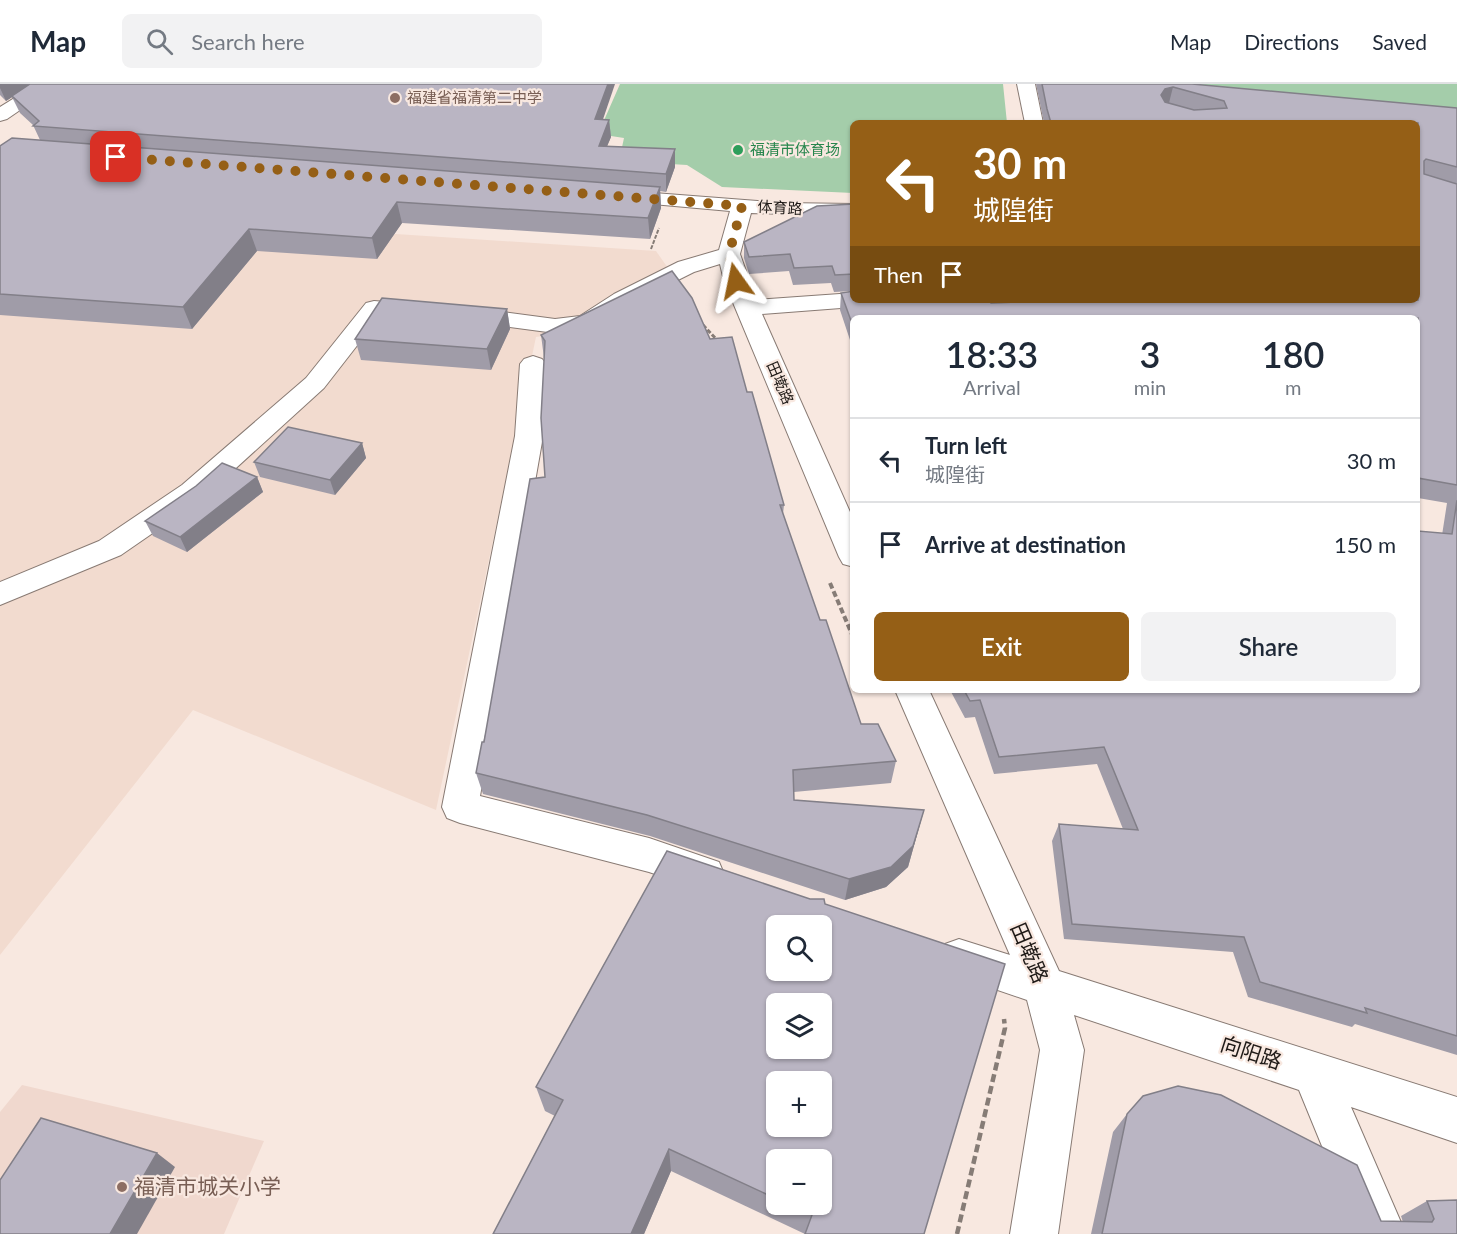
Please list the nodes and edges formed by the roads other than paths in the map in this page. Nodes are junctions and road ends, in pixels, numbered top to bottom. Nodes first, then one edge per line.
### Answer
1 (26, 84) edge
2 (49, 84) edge
3 (1026, 84) edge
4 (0, 100) edge
5 (0, 115) edge
6 (1033, 120) edge
7 (601, 195) edge
8 (742, 206) junction
9 (850, 210) edge
10 (729, 254) junction
11 (850, 300) edge
12 (748, 308) junction
13 (533, 364) dead end
14 (850, 548) edge
15 (0, 594) edge
16 (913, 693) edge
17 (737, 885) edge
18 (925, 947) edge
19 (1045, 987) junction
20 (1314, 1074) junction
21 (1457, 1120) edge
22 (1034, 1234) edge
23 (1382, 1234) edge

1 - 4 street
2 - 5 street
3 - 6 street
7 - 8 street, 体育路
8 - 9 street, 体育路
8 - 10 street
10 - 12 street, 田墘路
10 - 15 street
11 - 12 street
12 - 14 street, 田墘路
13 - 17 street
16 - 19 street, 田墘路
18 - 19 street, 向阳路
19 - 20 street, 向阳路
19 - 22 street, 田墘路
20 - 21 street, 向阳路
20 - 23 street

